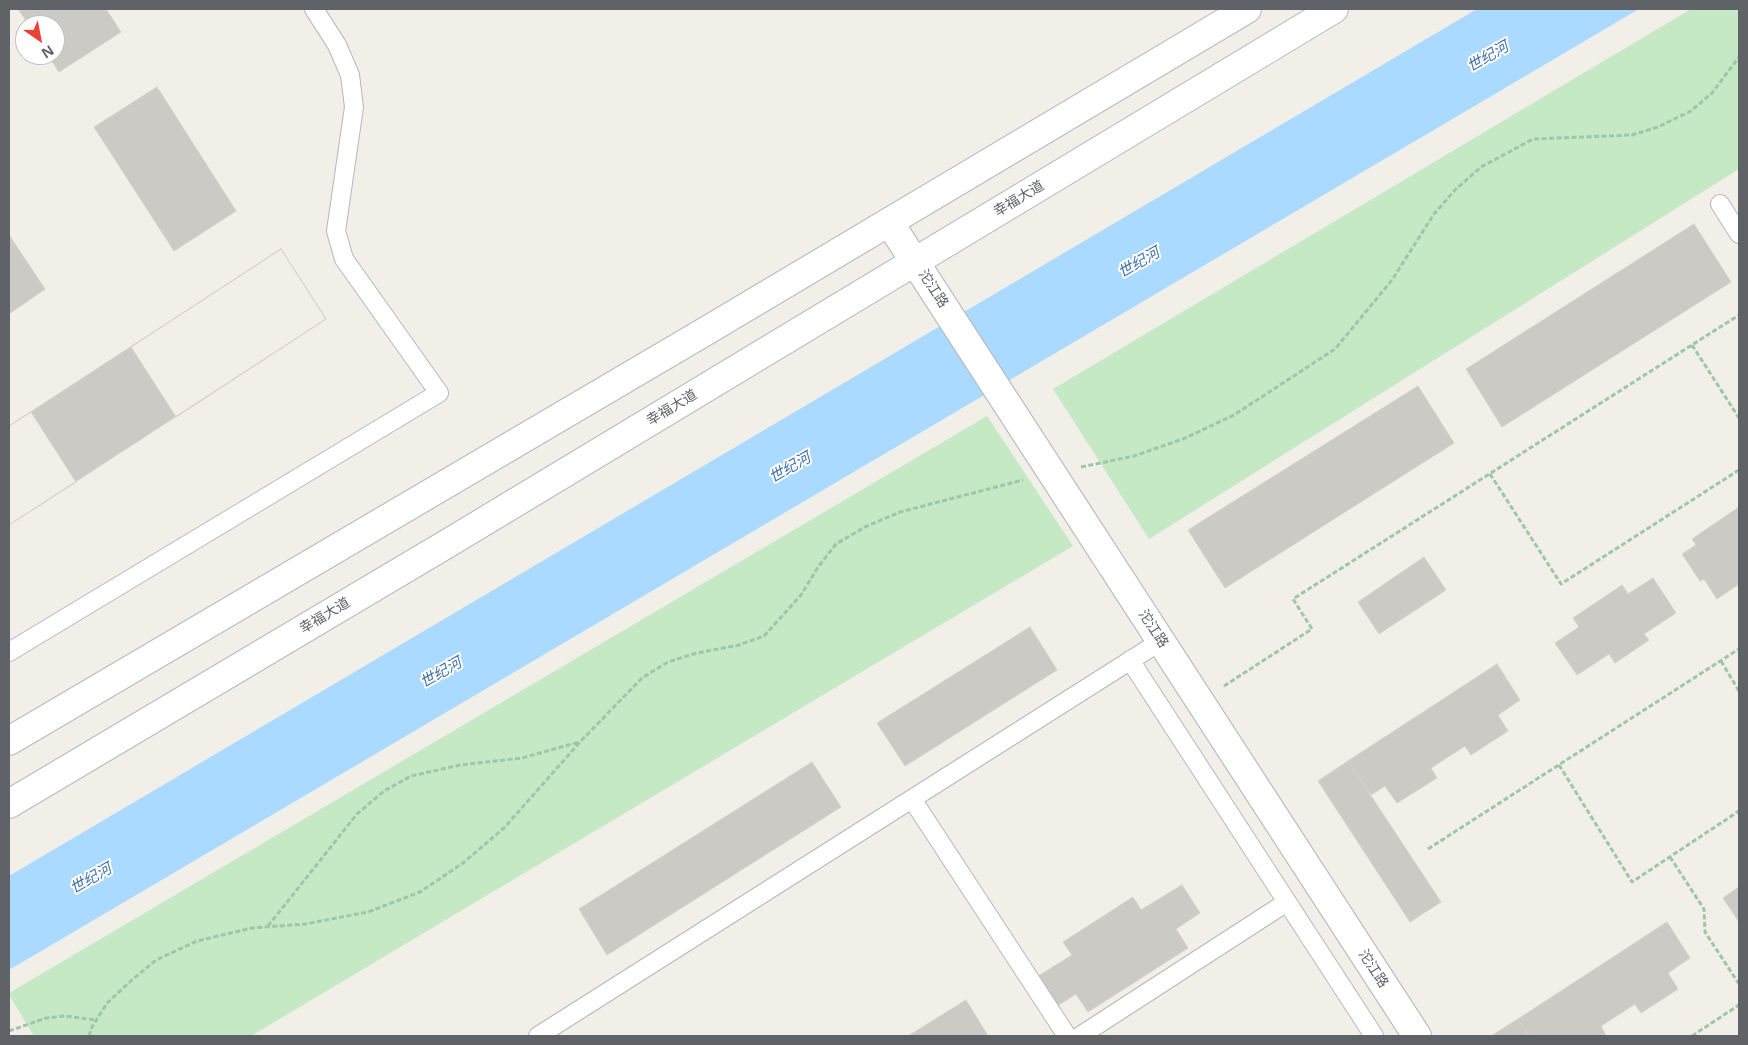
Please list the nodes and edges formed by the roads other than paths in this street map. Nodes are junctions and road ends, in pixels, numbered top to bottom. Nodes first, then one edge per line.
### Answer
1 (314, 9) edge
2 (1247, 9) edge
3 (1334, 9) edge
4 (1720, 204) dead end
5 (889, 222) junction
6 (1739, 234) edge
7 (916, 264) junction
8 (1161, 641) junction
9 (9, 652) edge
10 (1130, 660) junction
11 (9, 741) edge
12 (912, 799) junction
13 (9, 804) edge
14 (1287, 902) junction
15 (538, 1036) edge
16 (1067, 1036) edge
17 (1080, 1036) edge
18 (1374, 1036) edge
19 (1417, 1036) edge

1 - 9 lane
2 - 5 main road
3 - 7 main road, 幸福大道
4 - 6 lane
5 - 7 main road, 沱江路
5 - 11 main road
7 - 8 main road, 沱江路
7 - 13 main road, 幸福大道
8 - 10 lane
8 - 19 main road, 沱江路
10 - 12 lane
10 - 14 lane
12 - 15 lane
12 - 16 lane
14 - 17 lane
14 - 18 lane

